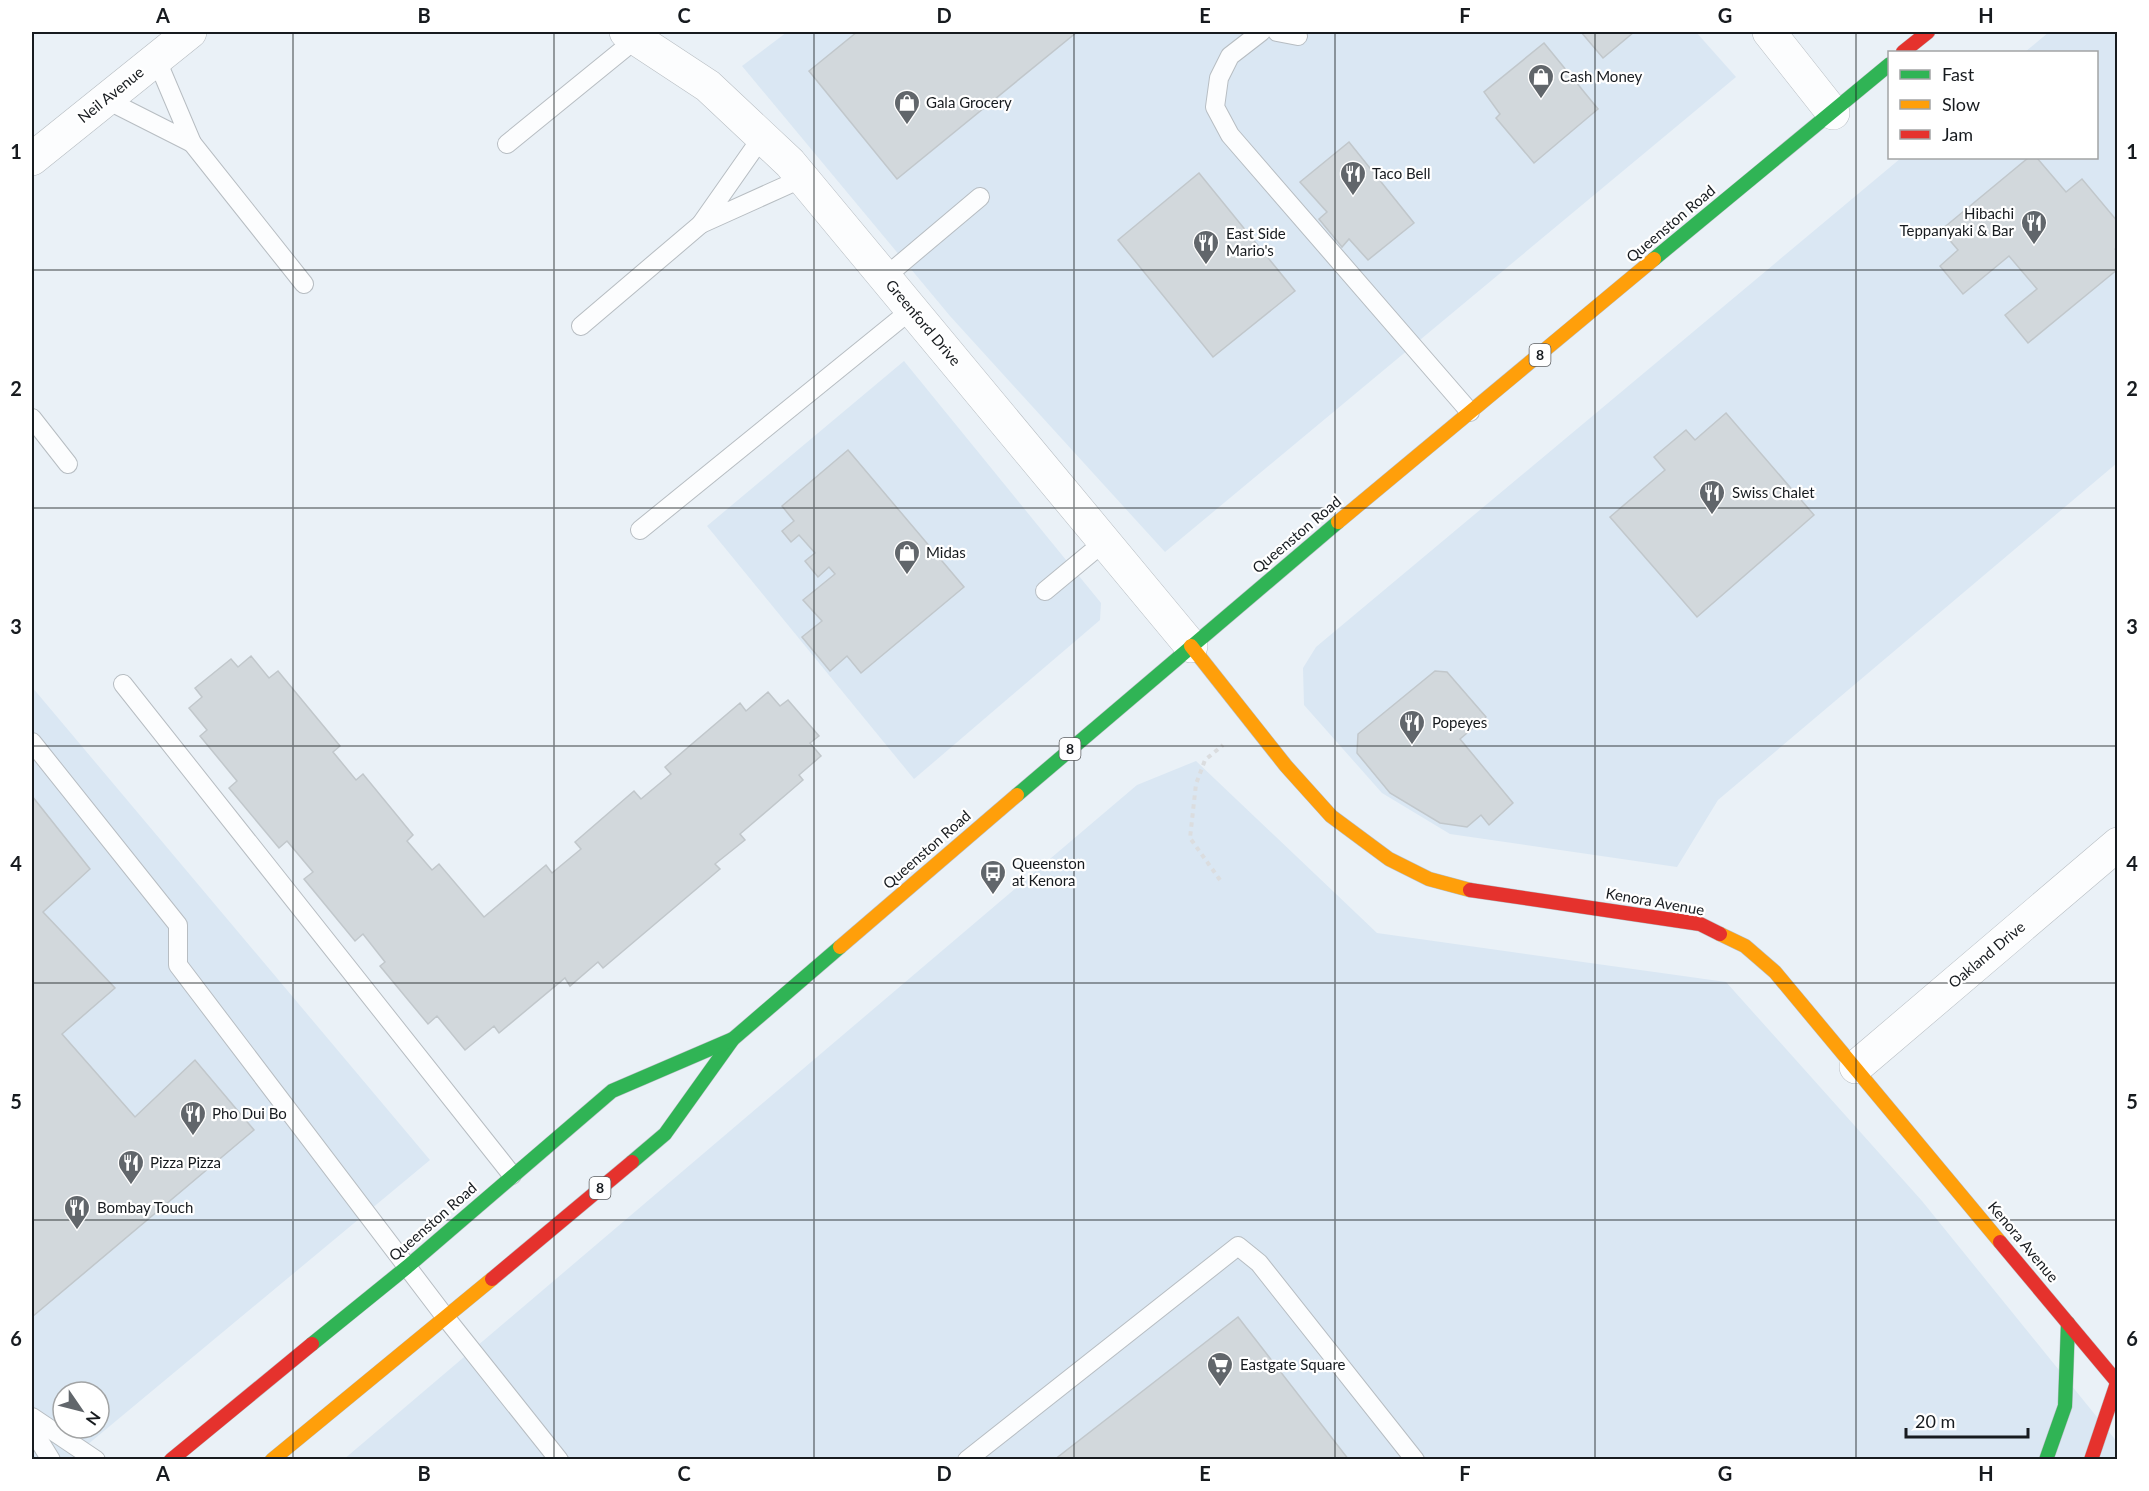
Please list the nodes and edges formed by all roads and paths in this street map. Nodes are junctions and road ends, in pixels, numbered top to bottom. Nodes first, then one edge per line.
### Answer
1 (190, 32) edge
2 (1261, 32) edge
3 (1277, 32) edge
4 (1769, 32) edge
5 (1928, 32) edge
6 (631, 35) edge
7 (1298, 36) dead end
8 (1904, 51) edge
9 (156, 58) junction
10 (1888, 66) edge
11 (105, 99) junction
12 (1833, 112) junction
13 (762, 137) junction
14 (192, 143) junction
15 (507, 144) dead end
16 (32, 159) edge
17 (803, 178) junction
18 (980, 197) dead end
19 (701, 224) junction
20 (885, 277) junction
21 (304, 284) dead end
22 (911, 310) junction
23 (581, 326) dead end
24 (1470, 412) junction
25 (32, 418) edge
26 (68, 464) dead end
27 (640, 530) dead end
28 (1104, 542) junction
29 (1045, 591) dead end
30 (1191, 646) junction
31 (123, 684) dead end
32 (1251, 722) junction
33 (32, 742) edge
34 (2118, 844) edge
35 (1221, 880) dead end
36 (733, 1039) junction
37 (1856, 1067) junction
38 (512, 1175) junction
39 (407, 1267) junction
40 (446, 1318) junction
41 (2068, 1323) junction
42 (2117, 1383) edge
43 (32, 1417) edge
44 (32, 1429) edge
45 (51, 1460) edge
46 (96, 1460) edge
47 (171, 1460) edge
48 (272, 1460) edge
49 (559, 1460) edge
50 (967, 1460) edge
51 (1415, 1460) edge
52 (2046, 1460) edge
53 (2091, 1460) edge

1 - 9 street, Neil Avenue
2 - 24 lane
3 - 7 lane
4 - 12 street
5 - 8 main road
6 - 13 street, Greenford Drive
6 - 15 lane
9 - 11 street, Neil Avenue
9 - 14 lane
10 - 12 main road, Queenston Road / 8
11 - 14 lane
11 - 16 street, Neil Avenue
12 - 24 main road, Queenston Road / 8
13 - 17 street, Greenford Drive
13 - 19 lane
14 - 21 lane
17 - 19 lane
17 - 20 street, Greenford Drive
18 - 20 lane
19 - 23 lane
20 - 22 street, Greenford Drive
22 - 27 lane
22 - 28 street, Greenford Drive
24 - 30 main road, Queenston Road / 8
25 - 26 lane
28 - 29 lane
28 - 30 street, Greenford Drive
30 - 32 main road, Kenora Avenue
30 - 36 main road, Queenston Road / 8
31 - 38 lane
32 - 35 path
32 - 37 main road, Kenora Avenue
33 - 39 lane
34 - 37 street, Oakland Drive
36 - 38 main road, Queenston Road / 8
36 - 40 main road, Queenston Road / 8
37 - 41 main road, Kenora Avenue
38 - 39 main road, Queenston Road / 8
39 - 40 lane
39 - 47 main road, Queenston Road / 8
40 - 48 main road, Queenston Road / 8
40 - 49 lane
41 - 42 main road, Kenora Avenue
41 - 52 main road
42 - 53 main road
43 - 46 lane
44 - 45 lane
50 - 51 lane

